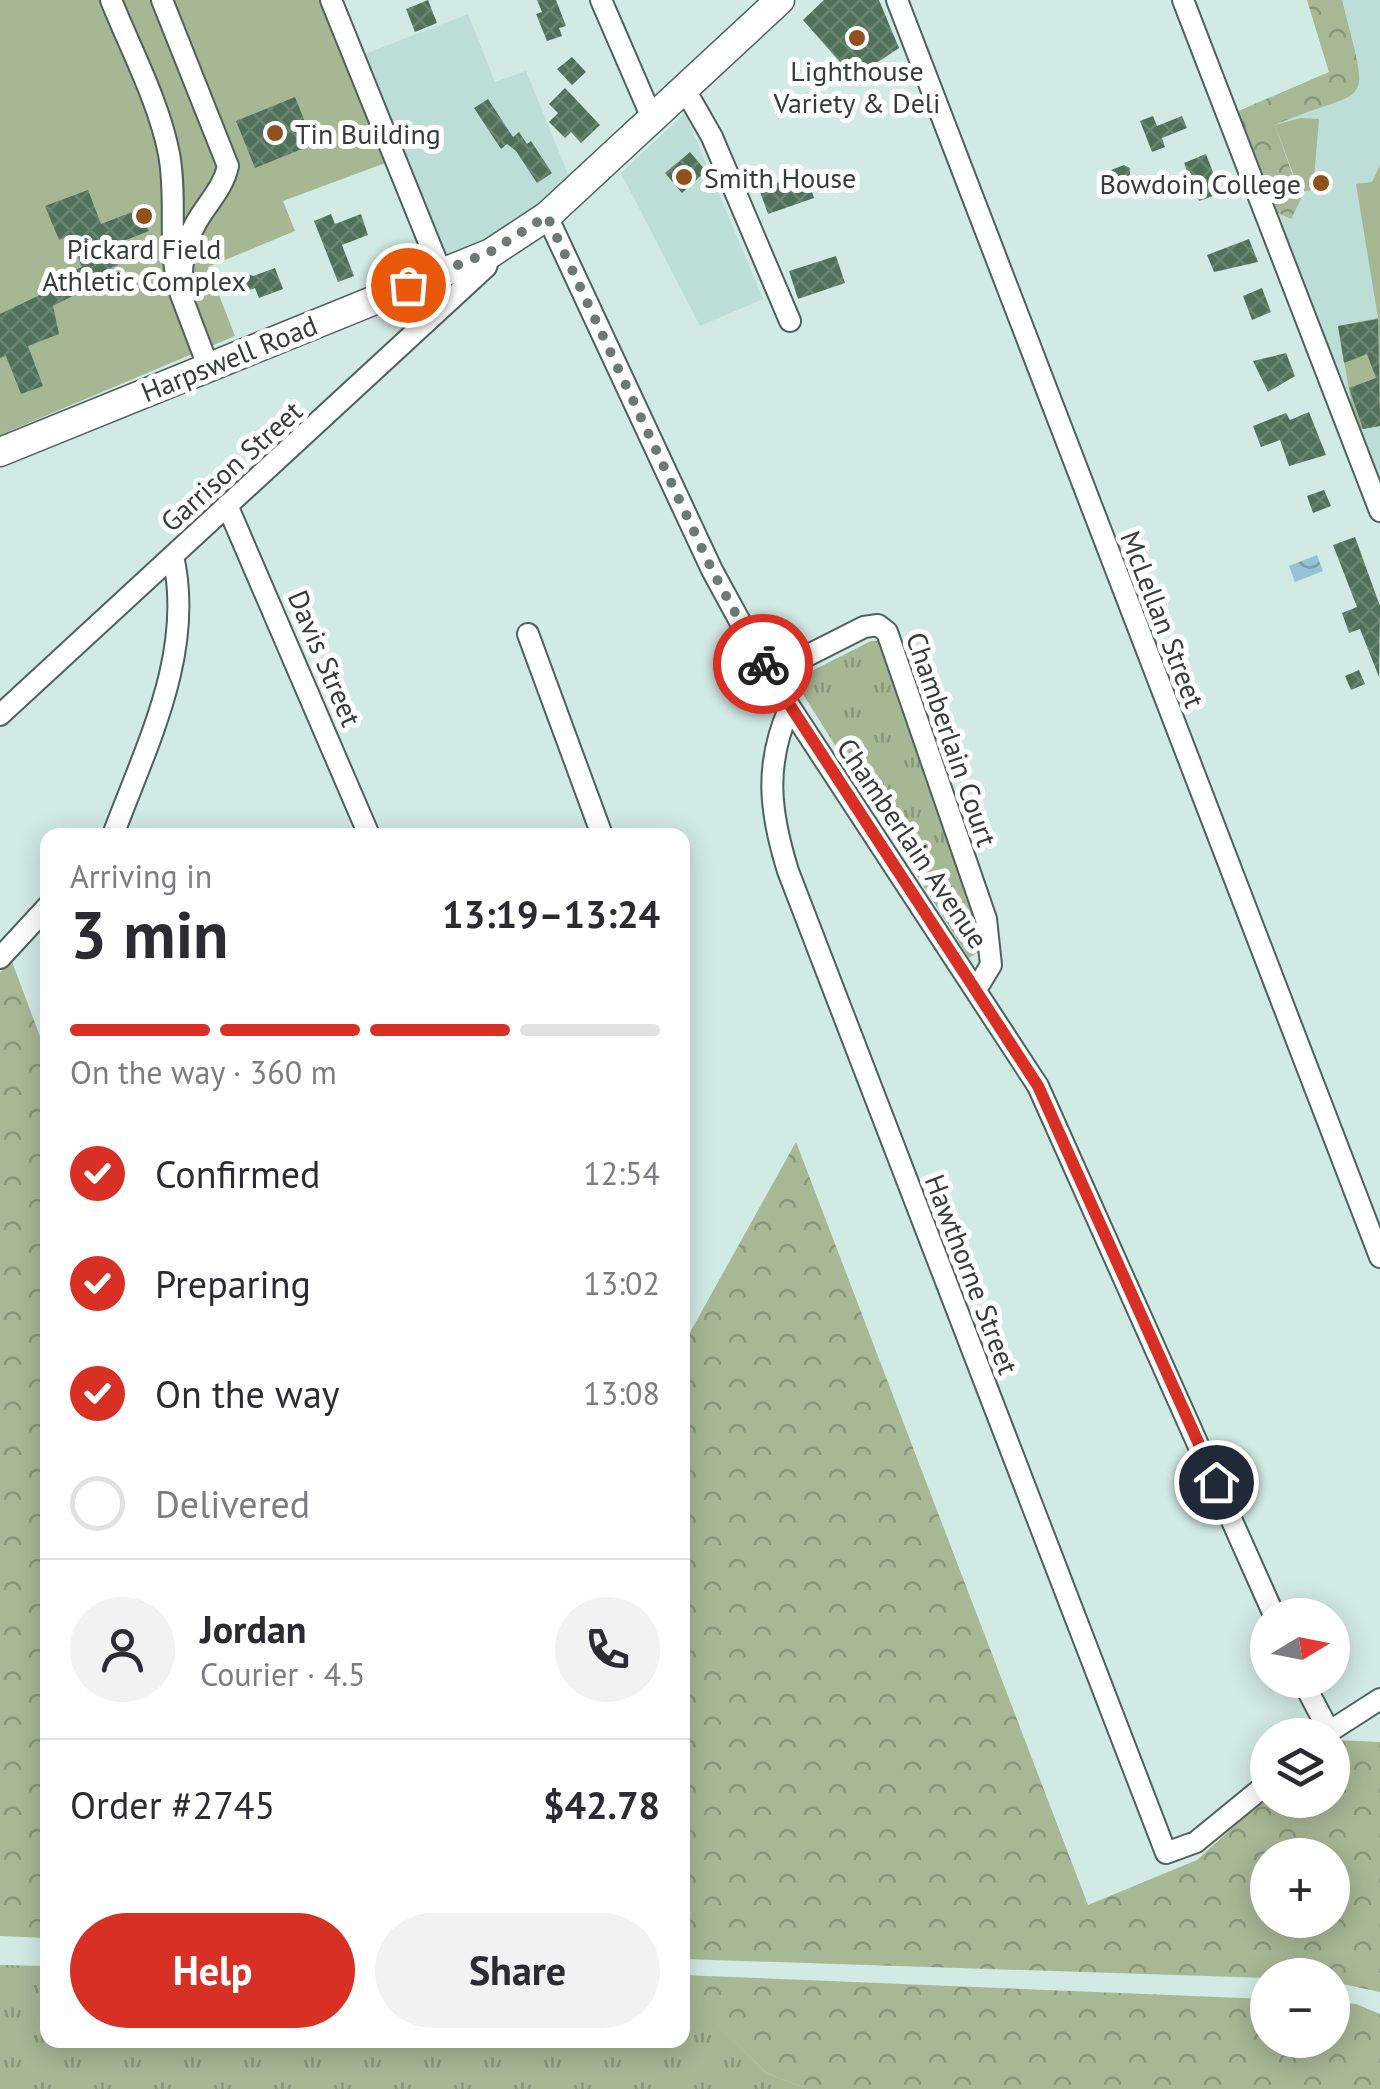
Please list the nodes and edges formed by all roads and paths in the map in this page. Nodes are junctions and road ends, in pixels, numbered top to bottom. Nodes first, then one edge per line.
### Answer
1 (110, 0) edge
2 (162, 0) edge
3 (331, 0) edge
4 (601, 0) edge
5 (780, 0) edge
6 (897, 0) edge
7 (1183, 0) edge
8 (684, 88) junction
9 (652, 118) junction
10 (547, 216) junction
11 (490, 252) junction
12 (441, 272) junction
13 (181, 295) junction
14 (790, 322) dead end
15 (208, 366) junction
16 (0, 452) edge
17 (226, 505) junction
18 (1380, 511) edge
19 (174, 556) junction
20 (528, 634) dead end
21 (769, 675) junction
22 (789, 709) junction
23 (0, 714) edge
24 (116, 828) edge
25 (366, 828) edge
26 (599, 828) edge
27 (40, 915) edge
28 (0, 958) edge
29 (978, 988) junction
30 (1380, 1258) edge
31 (1267, 1598) edge
32 (1380, 1699) edge
33 (1350, 1718) edge
34 (1250, 1797) edge

1 - 13 street
2 - 13 street
3 - 12 street
4 - 9 street
5 - 8 main road, Harpswell Road
6 - 30 street, McLellan Street
7 - 18 street
8 - 9 main road, Harpswell Road
8 - 14 street
9 - 10 main road, Harpswell Road
10 - 11 main road, Harpswell Road
10 - 21 street, Chamberlain Avenue
11 - 12 main road, Harpswell Road
11 - 17 street, Garrison Street
12 - 15 main road, Harpswell Road
13 - 15 street
15 - 16 main road, Harpswell Road
17 - 19 street, Garrison Street
17 - 25 street, Davis Street
19 - 23 street, Garrison Street
19 - 24 street
20 - 26 street
21 - 22 street, Chamberlain Avenue
21 - 29 street, Chamberlain Court
22 - 29 street, Chamberlain Avenue
22 - 34 street, Hawthorne Street
27 - 28 street
29 - 31 street, Chamberlain Avenue
32 - 33 street

